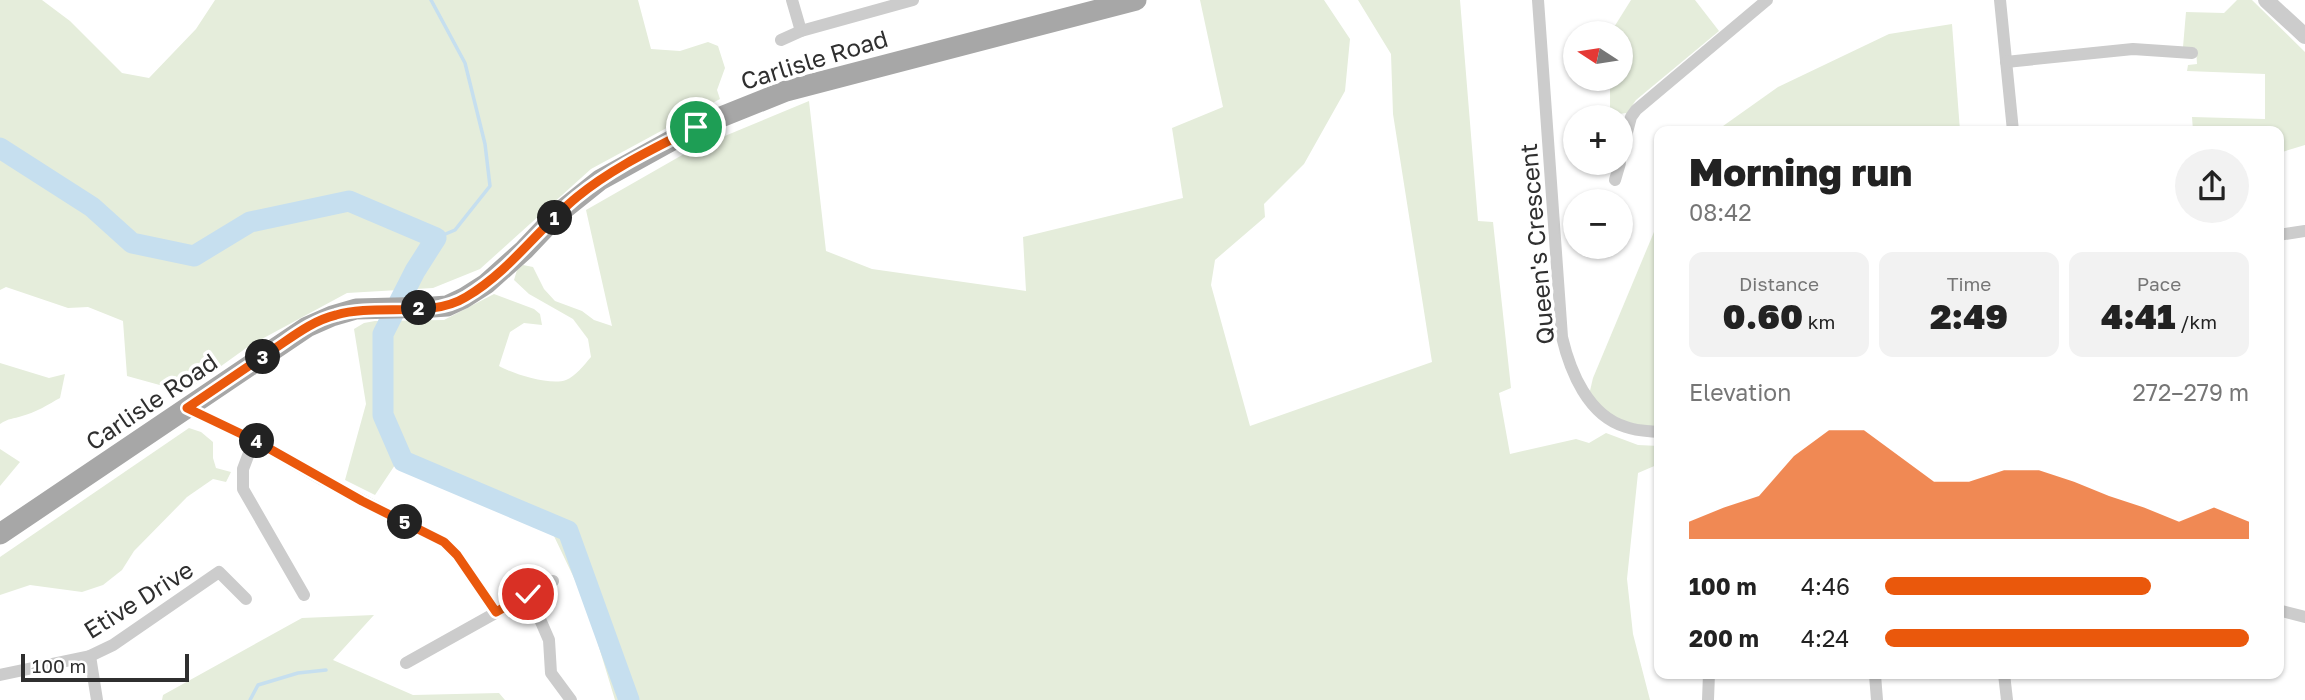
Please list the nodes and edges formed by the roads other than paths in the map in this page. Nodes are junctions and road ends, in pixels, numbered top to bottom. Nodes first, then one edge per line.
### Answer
1 (792, 0) edge
2 (913, 0) edge
3 (1136, 0) edge
4 (1538, 0) edge
5 (1767, 0) edge
6 (2000, 0) edge
7 (2271, 2) edge
8 (801, 31) junction
9 (2305, 36) edge
10 (781, 40) dead end
11 (2192, 53) dead end
12 (2006, 62) junction
13 (1633, 114) edge
14 (2012, 126) edge
15 (1616, 175) edge
16 (1615, 180) dead end
17 (2305, 231) edge
18 (2284, 234) edge
19 (187, 408) junction
20 (1654, 431) edge
21 (254, 440) junction
22 (0, 534) edge
23 (552, 581) dead end
24 (528, 594) junction
25 (304, 595) dead end
26 (246, 599) dead end
27 (496, 612) junction
28 (2284, 612) edge
29 (2305, 617) edge
30 (90, 656) junction
31 (405, 663) dead end
32 (0, 675) edge
33 (1709, 679) edge
34 (1875, 679) edge
35 (2005, 679) edge
36 (97, 700) edge
37 (571, 700) edge
38 (1708, 700) edge
39 (1877, 700) edge
40 (2007, 700) edge

1 - 8 street
2 - 8 street
3 - 19 main road, Carlisle Road
4 - 20 street, Queen's Crescent
5 - 13 street
6 - 12 street
7 - 9 street
8 - 10 street
11 - 12 street
12 - 14 street
15 - 16 street
17 - 18 street
19 - 21 street
19 - 22 main road, Carlisle Road
21 - 25 street
21 - 27 street
23 - 24 street
24 - 27 street
24 - 37 street
26 - 30 street, Etive Drive
27 - 31 street
28 - 29 street
30 - 32 street, Etive Drive
30 - 36 street
33 - 38 street
34 - 39 street
35 - 40 street

